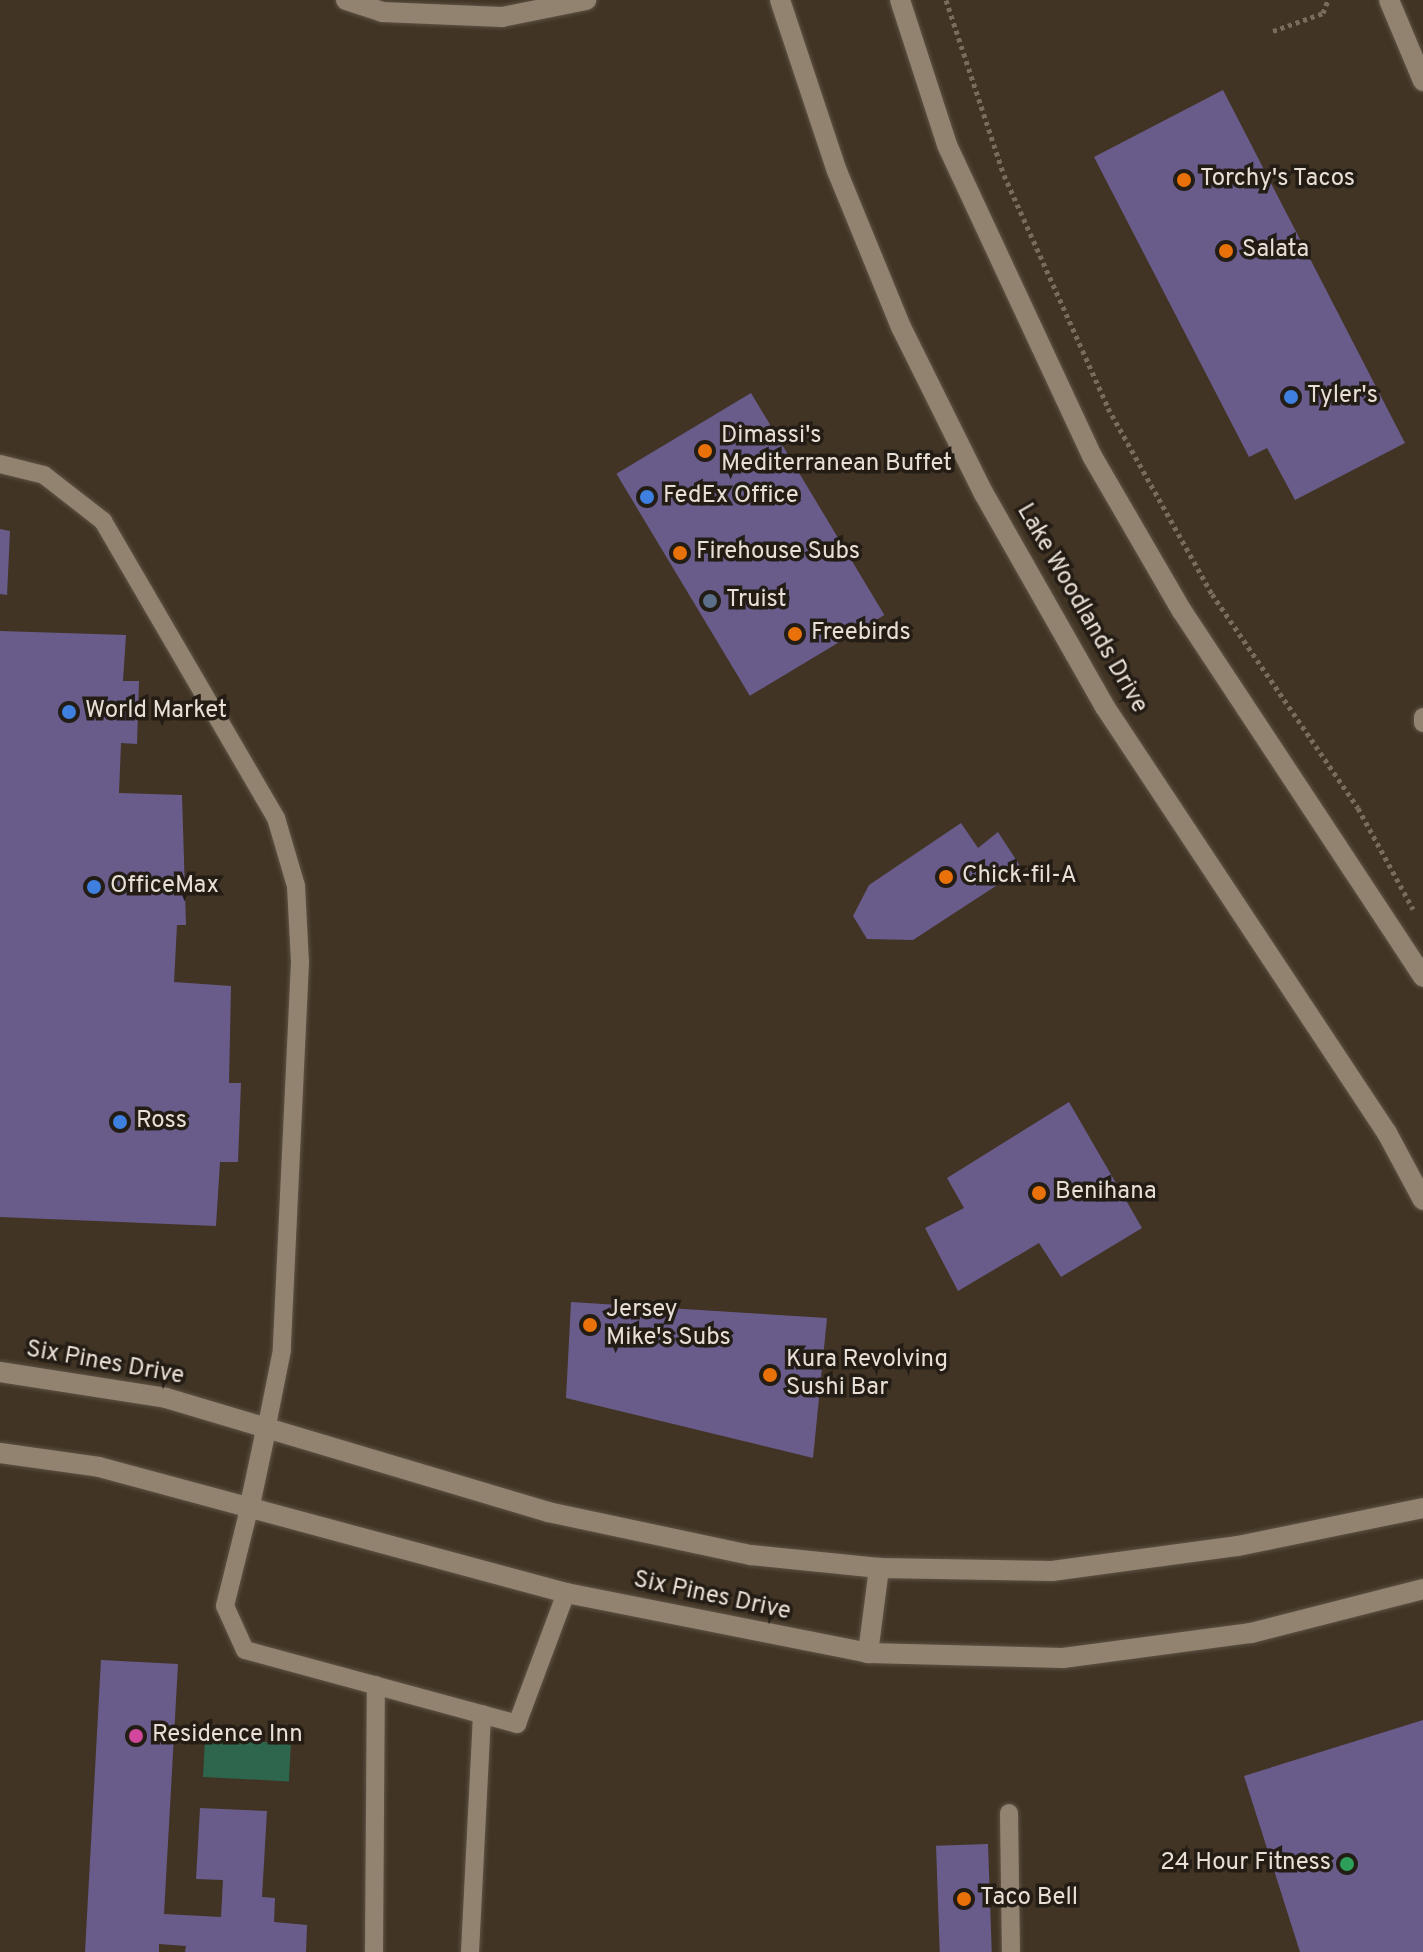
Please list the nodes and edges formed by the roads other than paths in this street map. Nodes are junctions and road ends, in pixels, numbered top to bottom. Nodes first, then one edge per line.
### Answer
1 (346, 0) edge
2 (586, 0) edge
3 (780, 0) edge
4 (900, 0) edge
5 (1389, 0) edge
6 (1423, 81) edge
7 (0, 464) edge
8 (1423, 717) edge
9 (1423, 723) edge
10 (1423, 977) edge
11 (1423, 1200) edge
12 (0, 1372) edge
13 (266, 1430) junction
14 (0, 1453) edge
15 (250, 1505) junction
16 (1423, 1508) edge
17 (879, 1568) junction
18 (1423, 1589) edge
19 (566, 1593) junction
20 (868, 1653) junction
21 (376, 1685) junction
22 (482, 1714) junction
23 (1009, 1813) dead end
24 (374, 1952) edge
25 (470, 1952) edge
26 (1011, 1952) edge

1 - 2 street
3 - 11 street, Lake Woodlands Drive
4 - 10 street
5 - 6 street
7 - 13 lane
8 - 9 lane
12 - 13 street, Six Pines Drive
13 - 15 street
13 - 17 street, Six Pines Drive
14 - 15 street, Six Pines Drive
15 - 19 street, Six Pines Drive
15 - 21 lane
16 - 17 street, Six Pines Drive
17 - 20 street
18 - 20 street, Six Pines Drive
19 - 20 street, Six Pines Drive
19 - 22 lane
21 - 22 lane
21 - 24 lane
22 - 25 lane
23 - 26 lane

